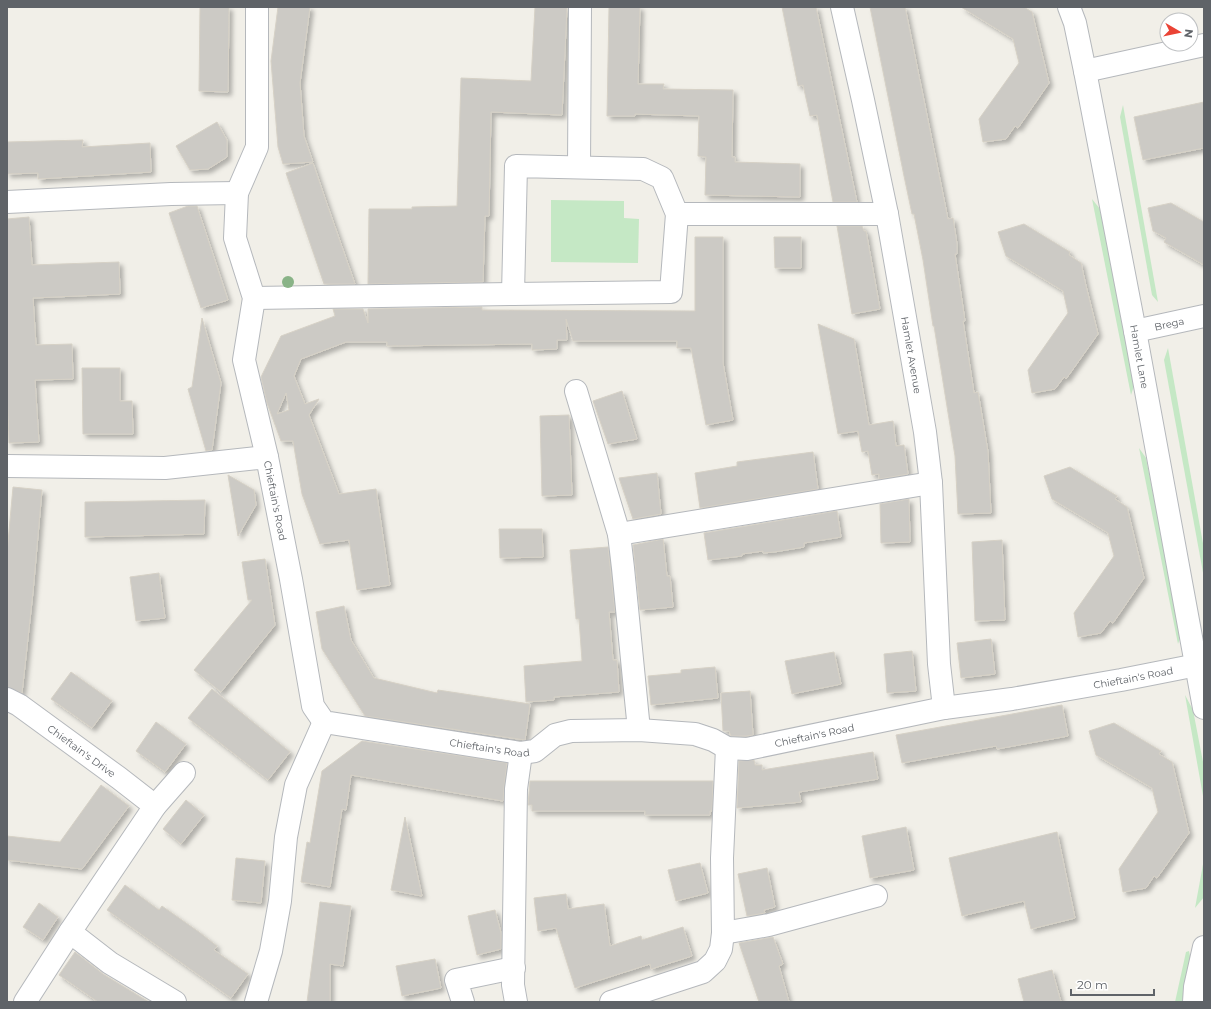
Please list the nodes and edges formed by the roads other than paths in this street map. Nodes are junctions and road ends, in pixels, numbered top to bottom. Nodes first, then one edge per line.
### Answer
1 (257, 7) edge
2 (580, 7) edge
3 (842, 7) edge
4 (1069, 7) edge
5 (1204, 45) edge
6 (1085, 71) junction
7 (579, 168) junction
8 (237, 193) junction
9 (7, 202) edge
10 (677, 214) junction
11 (887, 214) junction
12 (513, 294) junction
13 (254, 298) junction
14 (1204, 316) edge
15 (1135, 331) junction
16 (576, 390) dead end
17 (267, 457) junction
18 (7, 466) edge
19 (931, 483) junction
20 (619, 534) junction
21 (1197, 665) junction
22 (7, 699) edge
23 (944, 708) junction
24 (1204, 708) edge
25 (324, 722) junction
26 (639, 730) junction
27 (728, 748) junction
28 (521, 754) junction
29 (184, 773) dead end
30 (155, 806) junction
31 (876, 896) dead end
32 (70, 932) junction
33 (722, 933) junction
34 (1204, 947) edge
35 (514, 968) junction
36 (25, 1002) edge
37 (176, 1002) edge
38 (256, 1002) edge
39 (463, 1002) edge
40 (516, 1002) edge
41 (611, 1002) edge
42 (1194, 1002) edge

1 - 8 street
2 - 7 street
3 - 11 street, Hamlet Avenue
4 - 6 street, Hamlet Lane
5 - 6 street
6 - 15 street, Hamlet Lane
7 - 10 street
7 - 12 street
8 - 9 street
8 - 13 street
10 - 11 street
10 - 12 street
11 - 19 street, Hamlet Avenue
12 - 13 street
13 - 17 street
14 - 15 street, Brega
15 - 21 street, Hamlet Lane
16 - 20 street
17 - 18 street, Chieftain's Road
17 - 25 street, Chieftain's Road
19 - 20 street
19 - 23 street, Hamlet Avenue
20 - 26 street
21 - 23 street, Chieftain's Road
21 - 24 street, Hamlet Lane
22 - 30 street, Chieftain's Drive
23 - 27 street, Chieftain's Road
25 - 28 street, Chieftain's Road
25 - 38 street
26 - 27 street, Chieftain's Road
26 - 28 street, Chieftain's Road
27 - 33 street
28 - 35 street
29 - 30 street
30 - 32 street
31 - 33 street
32 - 36 street
32 - 37 street
33 - 41 street
34 - 42 street
35 - 39 street
35 - 40 street

